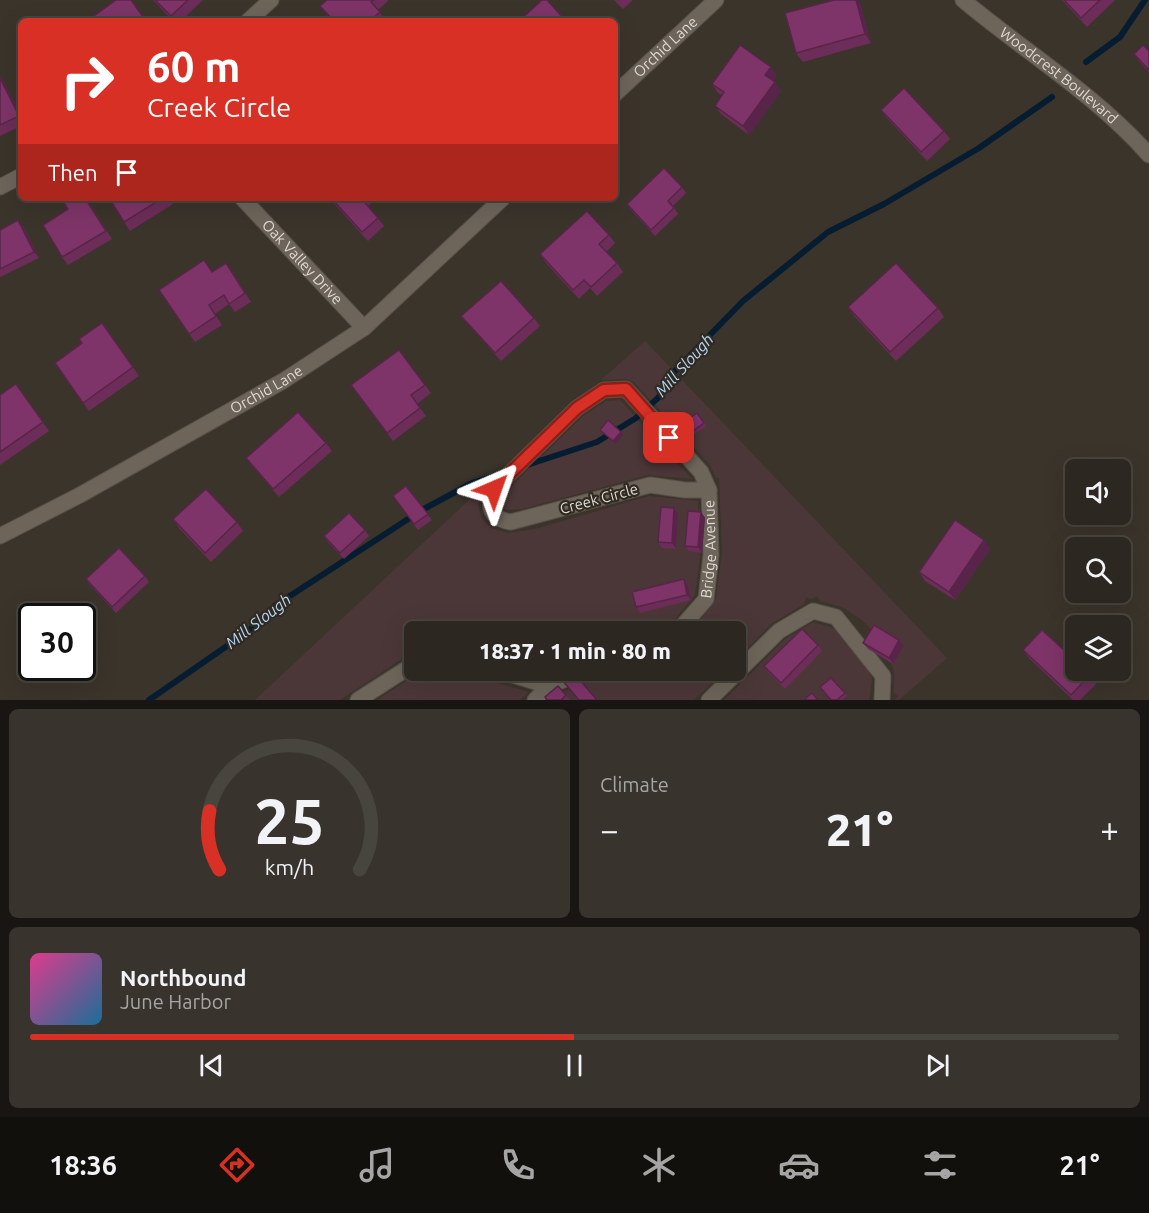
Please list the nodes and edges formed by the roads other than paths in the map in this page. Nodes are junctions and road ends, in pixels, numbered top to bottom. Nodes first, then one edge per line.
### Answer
1 (271, 0) edge
2 (716, 0) edge
3 (963, 0) edge
4 (251, 18) edge
5 (618, 91) edge
6 (1149, 155) edge
7 (18, 178) edge
8 (0, 187) edge
9 (245, 201) edge
10 (500, 201) edge
11 (364, 328) junction
12 (709, 490) junction
13 (0, 537) edge
14 (687, 621) edge
15 (404, 670) edge
16 (532, 681) edge
17 (561, 681) edge
18 (549, 686) junction
19 (358, 700) edge
20 (535, 700) edge
21 (709, 700) edge
22 (882, 700) edge

1 - 4 street
2 - 5 street, Orchid Lane
3 - 6 street, Woodcrest Boulevard
7 - 8 street
9 - 11 street, Oak Valley Drive
10 - 11 street, Orchid Lane
11 - 13 street, Orchid Lane
12 - 12 street, Creek Circle
12 - 14 street, Bridge Avenue
15 - 19 street
16 - 18 street
17 - 18 street
18 - 20 street
21 - 22 street

